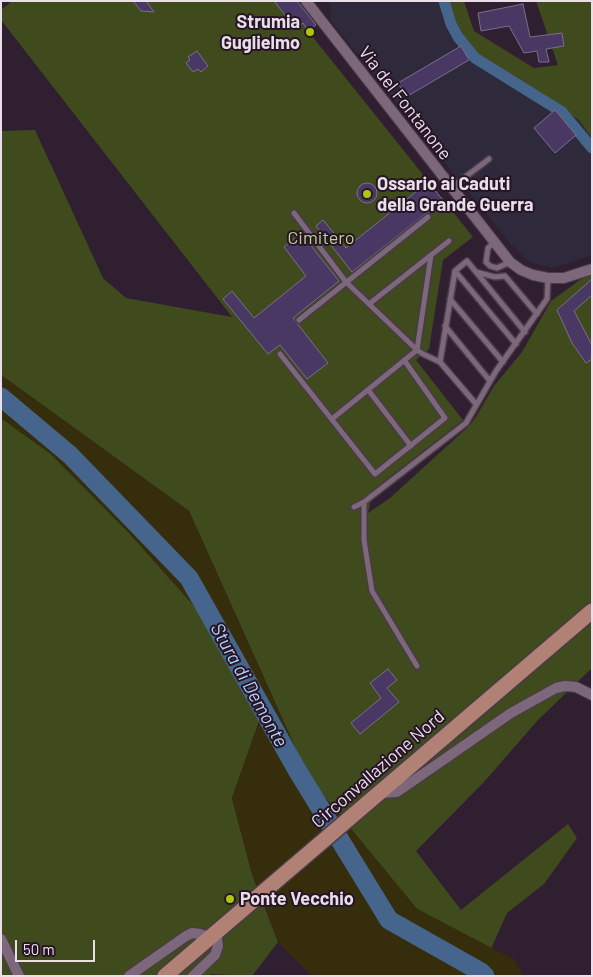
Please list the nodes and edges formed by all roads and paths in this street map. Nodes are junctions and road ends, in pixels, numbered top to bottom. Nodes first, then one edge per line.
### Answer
1 (306, 1) edge
2 (489, 159) dead end
3 (451, 188) junction
4 (294, 213) dead end
5 (428, 217) dead end
6 (449, 241) dead end
7 (494, 242) junction
8 (431, 255) junction
9 (510, 262) junction
10 (592, 269) edge
11 (455, 271) junction
12 (475, 272) junction
13 (548, 278) junction
14 (346, 282) junction
15 (450, 300) junction
16 (369, 304) junction
17 (537, 314) junction
18 (299, 320) dead end
19 (445, 326) junction
20 (525, 332) junction
21 (516, 344) junction
22 (417, 350) junction
23 (280, 354) dead end
24 (404, 360) junction
25 (440, 362) junction
26 (503, 362) junction
27 (490, 381) junction
28 (369, 390) junction
29 (476, 404) junction
30 (332, 419) junction
31 (411, 446) junction
32 (364, 502) junction
33 (354, 507) dead end
34 (592, 611) edge
35 (417, 666) dead end
36 (592, 695) edge
37 (379, 793) junction
38 (212, 934) junction
39 (1, 939) edge
40 (188, 954) junction
41 (19, 976) edge
42 (129, 976) edge
43 (158, 976) edge
44 (165, 976) edge
45 (193, 976) edge

1 - 3 street, Via del Fontanone
2 - 3 lane
3 - 7 street, Via del Fontanone
4 - 14 lane
5 - 14 lane
6 - 8 lane
7 - 9 street, Via del Fontanone
7 - 9 lane
8 - 16 lane
8 - 22 lane
9 - 13 street, Via del Fontanone
10 - 13 street, Via del Fontanone
11 - 12 lane
11 - 15 lane
11 - 21 lane
12 - 17 lane
12 - 20 lane
13 - 17 lane
14 - 16 lane
14 - 18 lane
15 - 19 lane
15 - 26 lane
16 - 22 lane
17 - 20 lane
19 - 25 lane
19 - 27 lane
20 - 21 lane
21 - 26 lane
22 - 24 lane
22 - 25 lane
23 - 30 lane
24 - 28 lane
24 - 31 lane
25 - 29 lane
26 - 27 lane
27 - 29 lane
28 - 30 lane
28 - 31 lane
29 - 32 lane
30 - 31 lane
32 - 33 lane
32 - 35 lane
34 - 37 main road, Circonvallazione Nord
36 - 37 street
37 - 38 main road, Circonvallazione Nord
38 - 40 main road, Circonvallazione Nord
38 - 42 street
38 - 45 street
39 - 41 street
40 - 43 main road, Circonvallazione Nord
40 - 44 main road, Circonvallazione Nord

